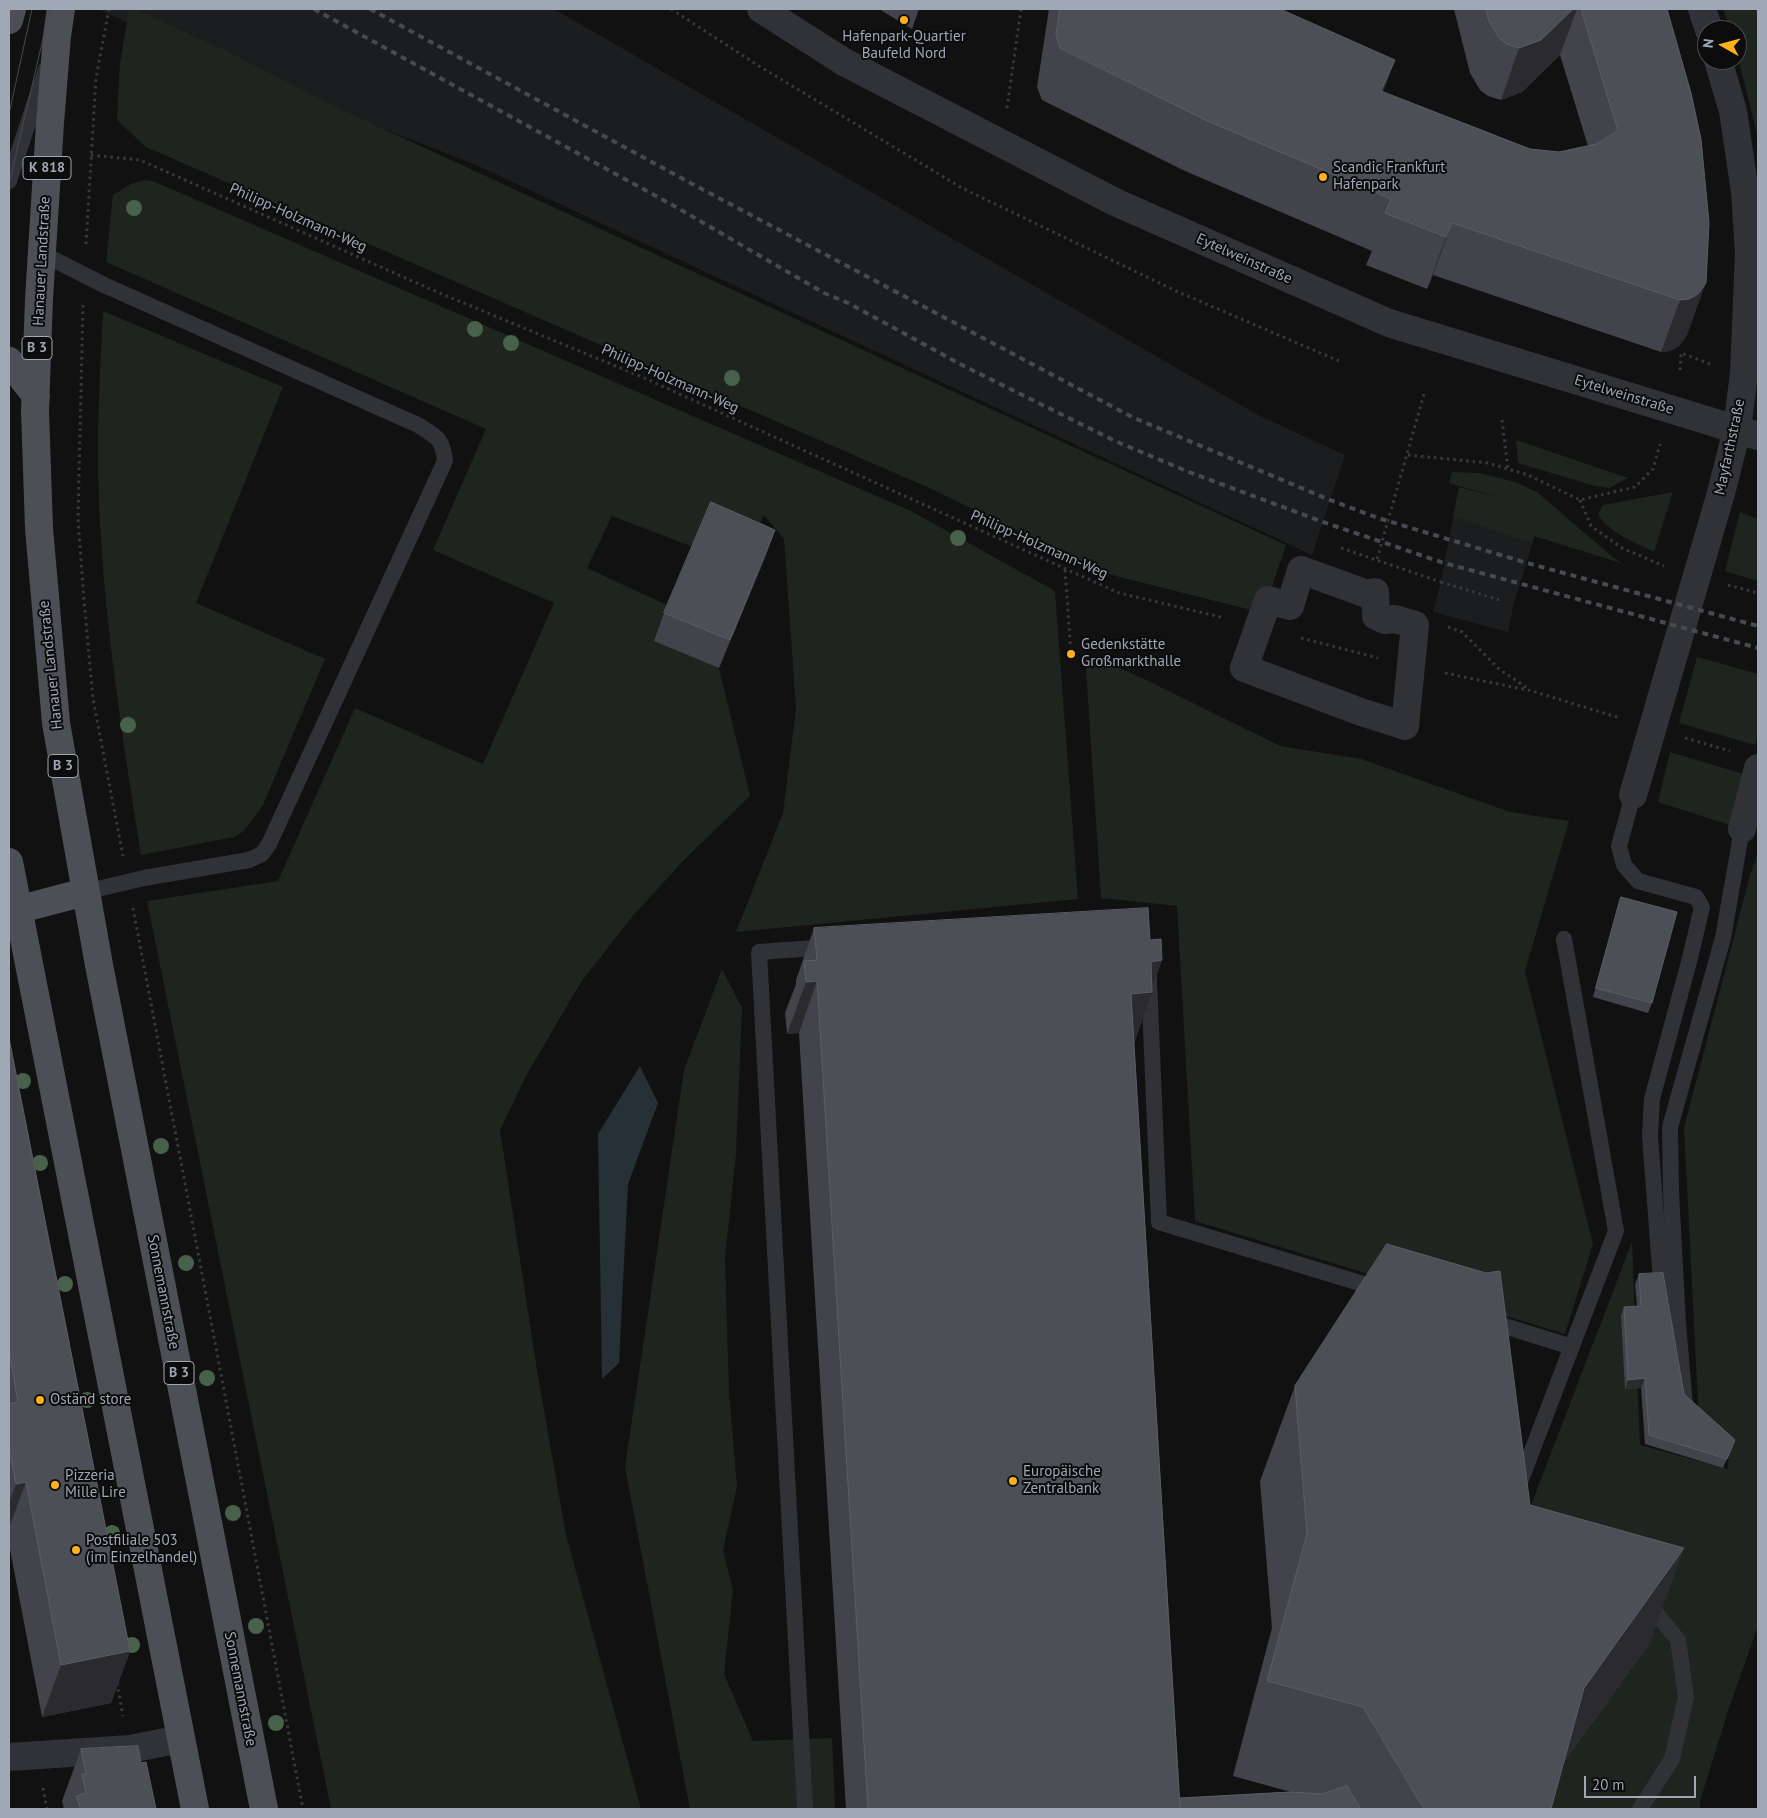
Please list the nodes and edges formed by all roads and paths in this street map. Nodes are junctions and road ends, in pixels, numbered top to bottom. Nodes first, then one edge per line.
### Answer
1 (12, 9) edge
2 (61, 9) edge
3 (108, 9) edge
4 (672, 9) edge
5 (761, 9) edge
6 (1021, 9) edge
7 (9, 20) edge
8 (56, 36) junction
9 (1721, 70) edge
10 (1002, 143) junction
11 (91, 155) junction
12 (9, 181) edge
13 (41, 253) junction
14 (84, 275) junction
15 (39, 300) joint
16 (83, 328) dead end
17 (1696, 360) dead end
18 (9, 361) edge
19 (1339, 361) dead end
20 (1680, 370) dead end
21 (1424, 394) dead end
22 (36, 396) junction
23 (1502, 420) dead end
24 (1748, 433) edge
25 (1660, 444) dead end
26 (1408, 455) junction
27 (1508, 469) junction
28 (1580, 500) junction
29 (1341, 548) dead end
30 (1668, 567) dead end
31 (1065, 570) junction
32 (1724, 583) dead end
33 (1758, 593) edge
34 (1366, 594) junction
35 (1503, 601) dead end
36 (1232, 620) dead end
37 (1352, 651) dead end
38 (1071, 654) dead end
39 (1677, 735) dead end
40 (1733, 752) dead end
41 (1758, 768) edge
42 (1633, 795) joint
43 (1742, 829) joint
44 (9, 862) edge
45 (128, 882) junction
46 (85, 892) junction
47 (13, 912) edge
48 (1564, 938) dead end
49 (849, 945) edge
50 (1149, 963) edge
51 (1403, 1296) edge
52 (1469, 1315) edge
53 (1572, 1347) junction
54 (1672, 1428) edge
55 (1688, 1436) edge
56 (1522, 1503) edge
57 (1633, 1590) edge
58 (116, 1682) edge
59 (181, 1739) junction
60 (130, 1749) junction
61 (9, 1757) edge
62 (195, 1809) edge
63 (264, 1809) edge
64 (303, 1809) edge
65 (805, 1809) edge
66 (1640, 1809) edge

1 - 7 main road
2 - 8 main road, Hanauer Landstraße / K 818
3 - 11 path
4 - 19 path
5 - 10 street, Eytelweinstraße
6 - 10 path
8 - 12 lane, Hanauer Landstraße
8 - 13 main road, Hanauer Landstraße / K 818
9 - 24 street, Mayfarthstraße
10 - 24 street, Eytelweinstraße
11 - 14 path
11 - 31 path, Philipp-Holzmann-Weg
13 - 14 lane
13 - 15 main road, Hanauer Landstraße / K 818
14 - 45 lane
15 - 22 main road, Hanauer Landstraße / B 3
16 - 45 path
17 - 20 path
18 - 22 main road, B 3
21 - 26 path
22 - 46 main road, Hanauer Landstraße / B 3
23 - 27 path
24 - 42 street, Mayfarthstraße
25 - 28 path
26 - 27 path
26 - 34 path
27 - 28 path
28 - 30 path
29 - 35 path, bridge
31 - 36 path, Philipp-Holzmann-Weg
31 - 38 path
32 - 33 path
34 - 34 street
34 - 37 path
39 - 40 path
41 - 43 street
42 - 54 lane
43 - 55 lane
44 - 47 main road
45 - 46 lane
45 - 64 path
46 - 47 main road
46 - 63 main road, Sonnemannstraße / B 3
47 - 59 main road
48 - 53 lane
49 - 65 lane
50 - 51 lane
52 - 53 lane
53 - 56 lane
57 - 66 lane
58 - 60 path
59 - 60 street
59 - 62 main road
60 - 61 street

